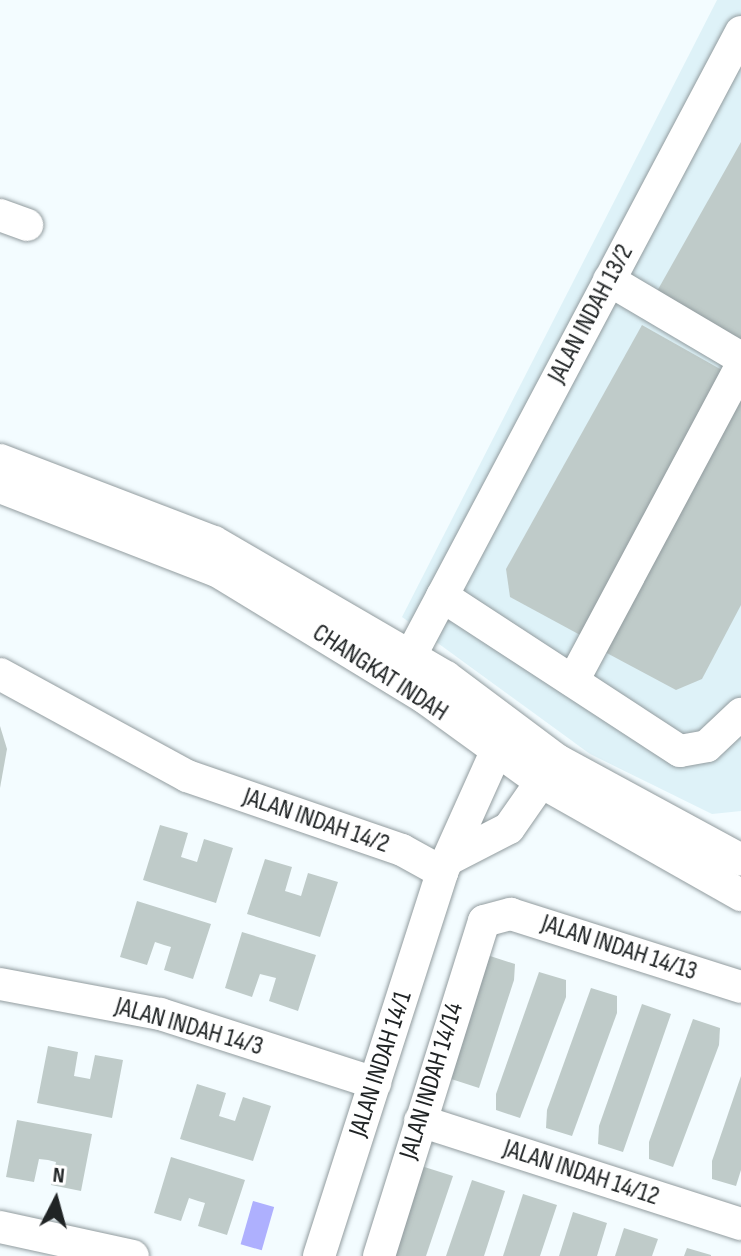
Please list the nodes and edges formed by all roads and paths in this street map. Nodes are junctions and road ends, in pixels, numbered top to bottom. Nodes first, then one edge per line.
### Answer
1 (741, 32) edge
2 (609, 280) junction
3 (741, 358) edge
4 (741, 366) edge
5 (0, 460) edge
6 (0, 487) edge
7 (442, 596) junction
8 (411, 655) junction
9 (0, 674) edge
10 (573, 681) junction
11 (741, 714) edge
12 (496, 752) junction
13 (541, 782) junction
14 (741, 860) edge
15 (447, 865) junction
16 (741, 895) edge
17 (496, 914) joint
18 (0, 984) edge
19 (741, 987) edge
20 (375, 1083) junction
21 (420, 1121) junction
22 (741, 1224) edge
23 (0, 1227) edge
24 (133, 1256) edge
25 (319, 1256) edge
26 (379, 1256) edge

1 - 2 street, JALAN INDAH 13/2
2 - 3 street
2 - 7 street, JALAN INDAH 13/2
4 - 10 street
5 - 8 street, CHANGKAT INDAH
6 - 12 street, CHANGKAT INDAH
7 - 8 street, JALAN INDAH 13/2
7 - 10 street
8 - 14 street, CHANGKAT INDAH
9 - 15 street, JALAN INDAH 14/2
10 - 11 street
12 - 13 street, CHANGKAT INDAH
12 - 15 street, JALAN INDAH 14/1
13 - 15 street
13 - 16 street, CHANGKAT INDAH
15 - 20 street, JALAN INDAH 14/1
17 - 19 street, JALAN INDAH 14/13
17 - 21 street, JALAN INDAH 14/14
18 - 20 street, JALAN INDAH 14/3
20 - 25 street, JALAN INDAH 14/1
21 - 22 street, JALAN INDAH 14/12
21 - 26 street, JALAN INDAH 14/14
23 - 24 street

